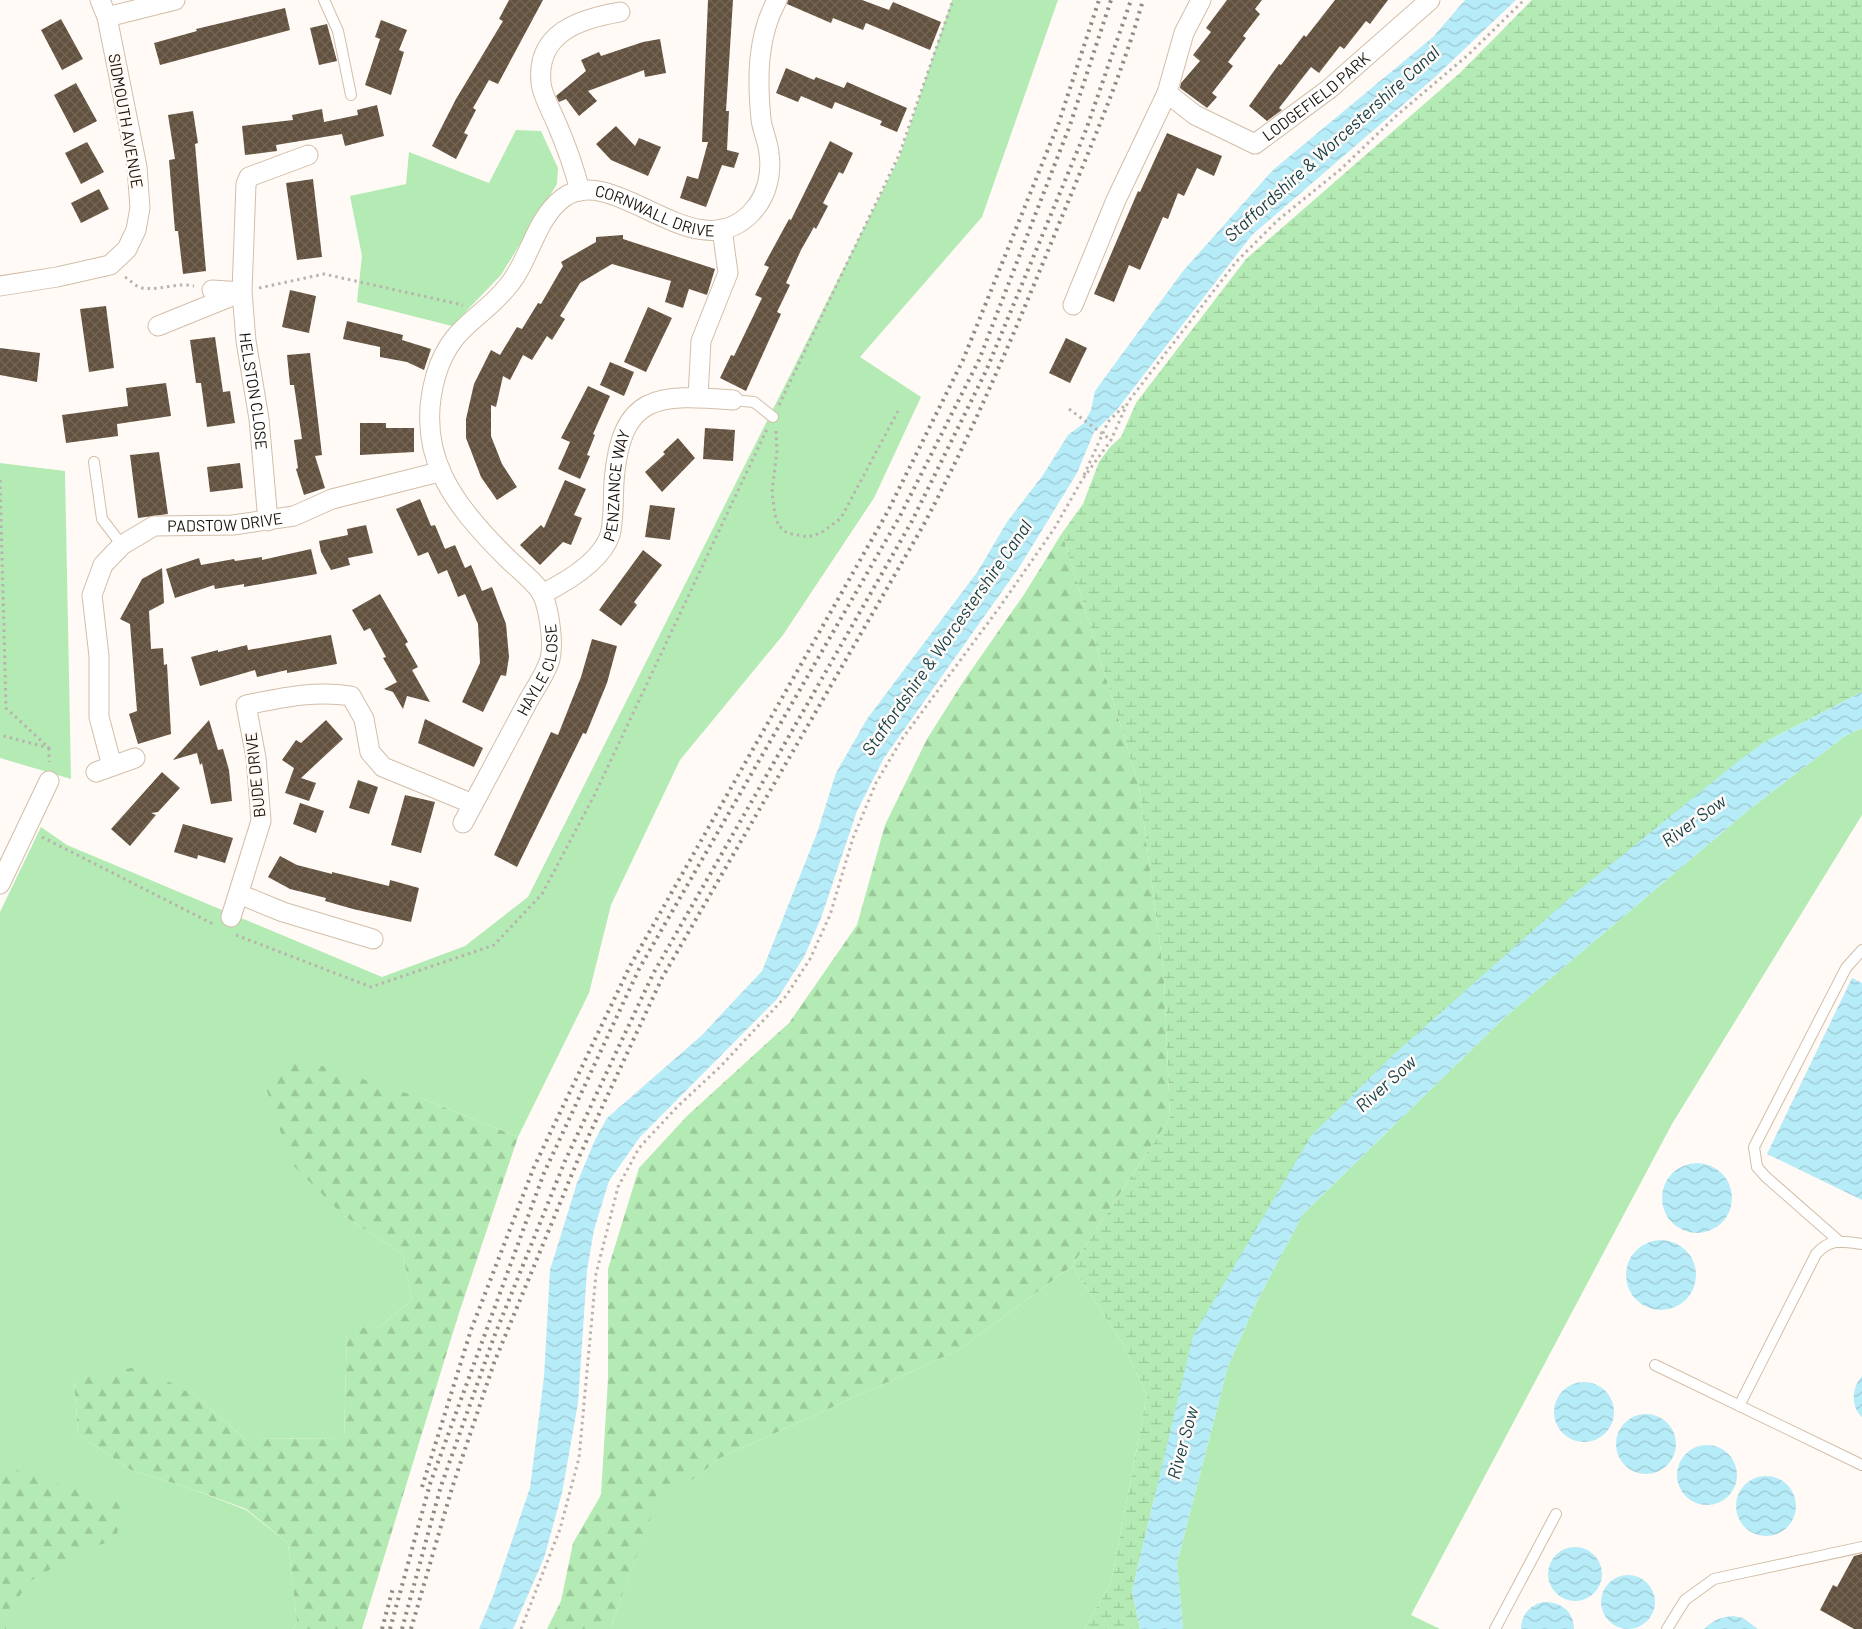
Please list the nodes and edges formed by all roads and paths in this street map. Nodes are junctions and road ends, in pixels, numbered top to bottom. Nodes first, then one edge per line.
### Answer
1 (175, 0) edge
2 (324, 0) edge
3 (777, 0) edge
4 (953, 0) edge
5 (1201, 0) edge
6 (1430, 0) edge
7 (1524, 0) edge
8 (104, 8) edge
9 (591, 8) edge
10 (620, 12) dead end
11 (1167, 93) junction
12 (351, 95) dead end
13 (308, 155) dead end
14 (580, 191) junction
15 (722, 229) junction
16 (110, 265) junction
17 (0, 286) edge
18 (212, 290) joint
19 (242, 292) junction
20 (1073, 305) dead end
21 (484, 309) junction
22 (158, 326) dead end
23 (698, 397) junction
24 (733, 400) joint
25 (1128, 402) junction
26 (1069, 409) dead end
27 (898, 410) dead end
28 (773, 417) junction
29 (1111, 440) junction
30 (94, 462) dead end
31 (440, 472) junction
32 (0, 480) edge
33 (1082, 480) junction
34 (268, 521) junction
35 (122, 545) junction
36 (542, 594) junction
37 (0, 735) edge
38 (135, 758) dead end
39 (49, 781) dead end
40 (473, 804) junction
41 (463, 823) dead end
42 (26, 828) junction
43 (0, 884) edge
44 (239, 894) junction
45 (226, 925) junction
46 (373, 939) dead end
47 (1862, 950) edge
48 (1840, 1242) junction
49 (1862, 1244) edge
50 (1655, 1365) dead end
51 (1740, 1406) junction
52 (1862, 1465) edge
53 (1556, 1514) dead end
54 (1862, 1547) edge
55 (521, 1629) edge
56 (1495, 1629) edge
57 (1667, 1629) edge

1 - 8 street
2 - 12 lane
3 - 15 street, CORNWALL DRIVE
4 - 28 path
5 - 11 street
6 - 11 street, LODGEFIELD PARK
7 - 25 path
8 - 16 street, SIDMOUTH AVENUE
9 - 10 street
9 - 14 street
11 - 20 street
13 - 19 street, HELSTON CLOSE
14 - 15 street, CORNWALL DRIVE
14 - 21 street, CORNWALL DRIVE
15 - 23 street
16 - 17 street
16 - 18 path
18 - 19 street
19 - 21 path
19 - 22 street
19 - 34 street, HELSTON CLOSE
21 - 31 street, CORNWALL DRIVE
23 - 24 street, PENZANCE WAY
23 - 36 street, PENZANCE WAY
24 - 28 lane
25 - 29 path
25 - 33 path
26 - 29 path, bridge
27 - 28 path
28 - 45 path
29 - 33 path
30 - 35 lane
31 - 34 street, PADSTOW DRIVE
31 - 36 street, HAYLE CLOSE
32 - 37 path
33 - 55 path
34 - 35 street, PADSTOW DRIVE
35 - 38 street, PADSTOW DRIVE
36 - 40 street, HAYLE CLOSE
39 - 42 street
40 - 41 street, HAYLE CLOSE
40 - 44 street, BUDE DRIVE
42 - 43 street
42 - 45 path
44 - 45 street, BUDE DRIVE
44 - 46 street
47 - 48 lane
48 - 49 lane
48 - 51 lane
50 - 51 lane
51 - 52 lane
53 - 56 lane
54 - 57 lane

